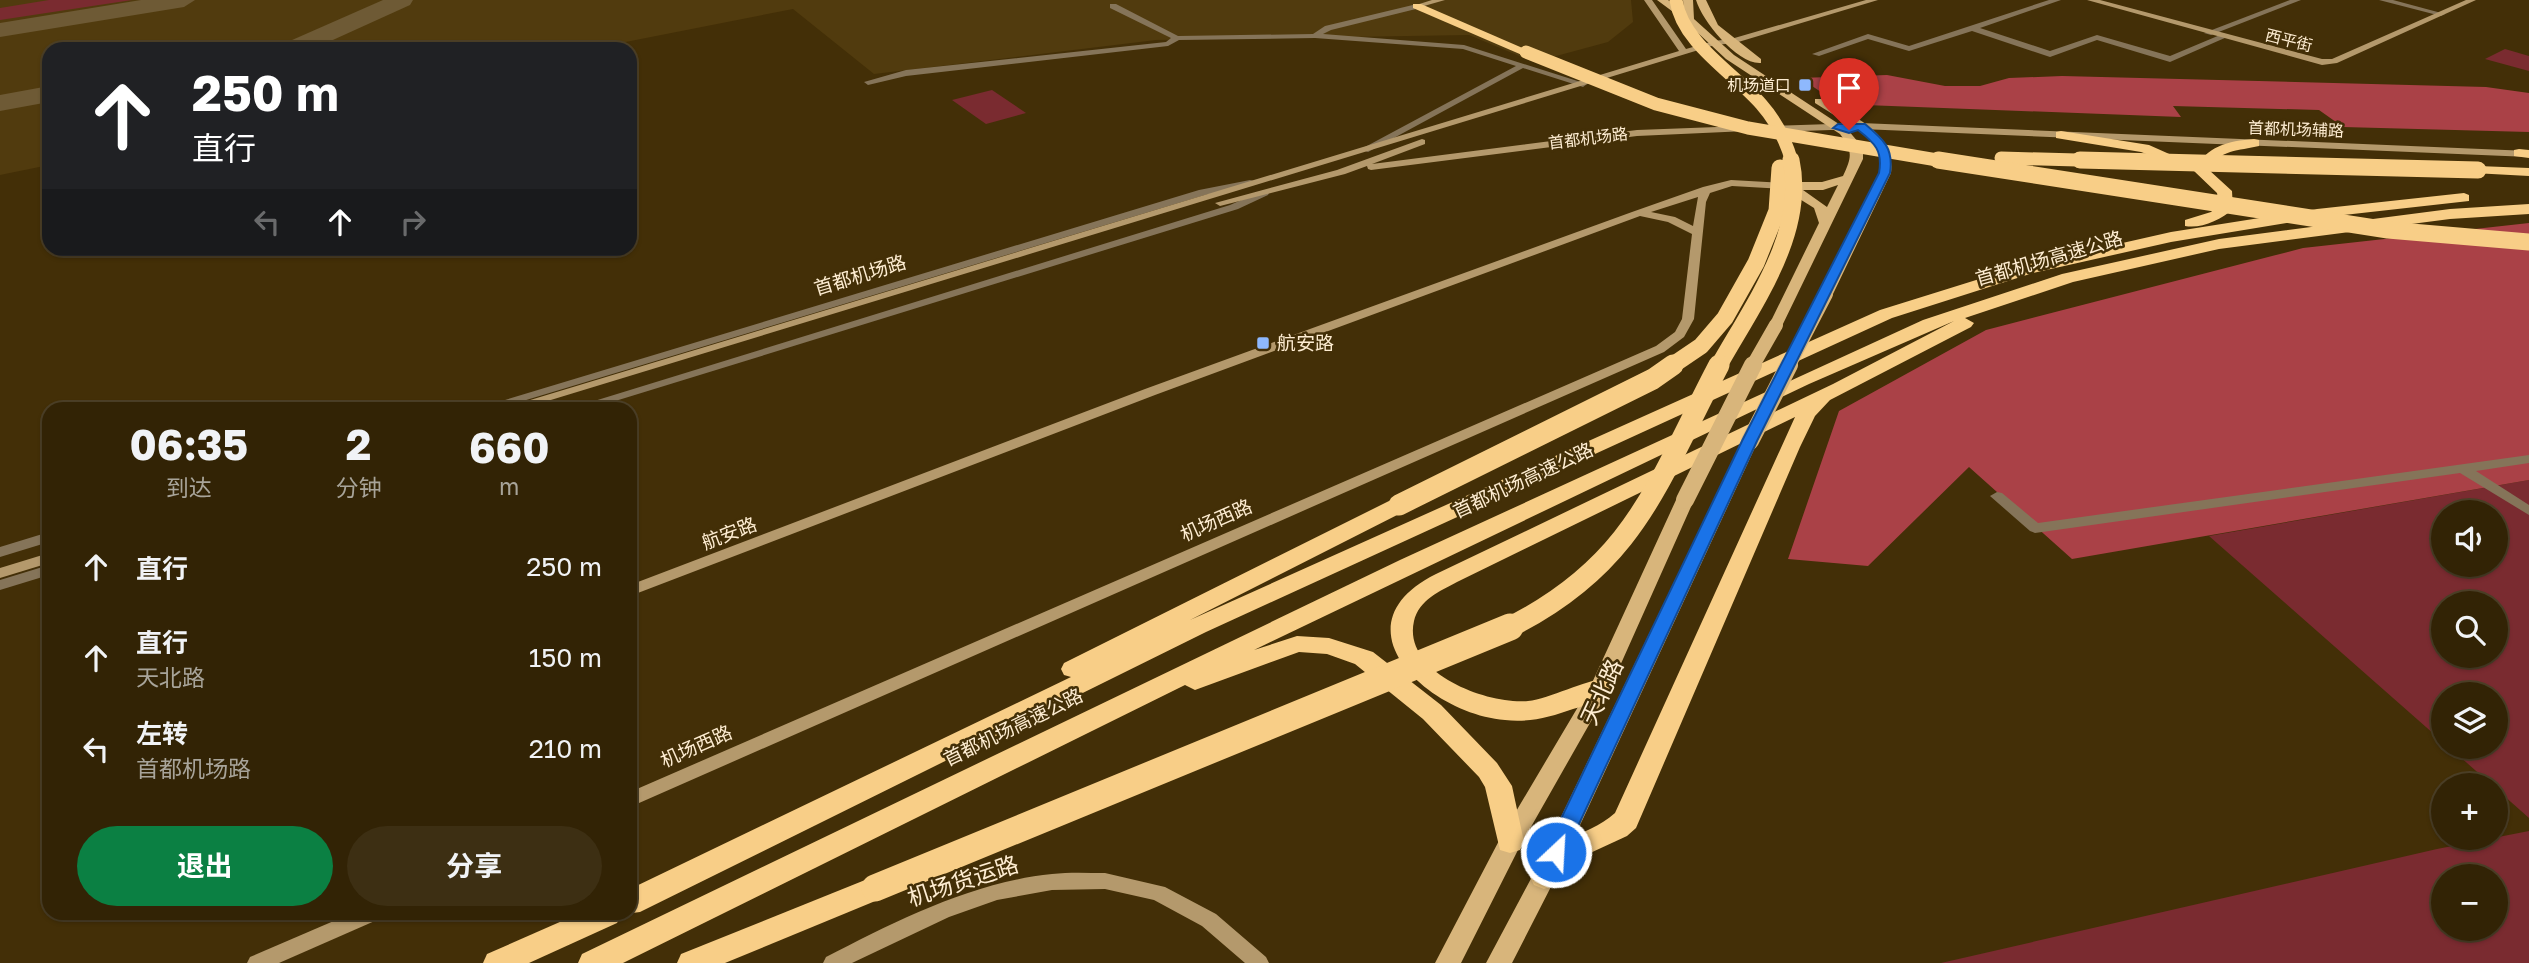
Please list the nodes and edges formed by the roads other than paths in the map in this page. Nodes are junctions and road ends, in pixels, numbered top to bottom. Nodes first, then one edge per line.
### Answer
1 (1440, 0) edge
2 (1648, 0) edge
3 (1663, 0) edge
4 (1676, 0) edge
5 (1688, 0) edge
6 (1701, 0) edge
7 (1874, 0) edge
8 (2057, 0) edge
9 (2091, 0) edge
10 (2297, 0) edge
11 (2383, 0) edge
12 (2473, 0) edge
13 (1113, 6) dead end
14 (1418, 6) junction
15 (2441, 14) junction
16 (1689, 20) junction
17 (1971, 28) junction
18 (2208, 33) junction
19 (1315, 36) junction
20 (2223, 37) junction
21 (1177, 38) junction
22 (1732, 41) junction
23 (1717, 46) junction
24 (1685, 53) junction
25 (1815, 54) dead end
26 (1520, 67) junction
27 (868, 82) dead end
28 (1583, 84) junction
29 (1838, 128) junction
30 (1864, 129) junction
31 (2061, 135) junction
32 (1819, 139) junction
33 (2254, 143) junction
34 (1367, 150) junction
35 (2526, 154) edge
36 (1324, 162) junction
37 (2201, 171) junction
38 (1340, 172) junction
39 (2529, 172) edge
40 (1848, 178) junction
41 (1255, 183) junction
42 (1785, 186) junction
43 (1707, 189) junction
44 (1264, 193) junction
45 (2529, 195) edge
46 (2529, 209) edge
47 (1636, 214) junction
48 (1826, 223) junction
49 (1696, 232) junction
50 (2529, 242) edge
51 (2140, 243) junction
52 (2009, 295) junction
53 (1840, 388) junction
54 (505, 402) edge
55 (530, 402) edge
56 (562, 402) edge
57 (597, 402) edge
58 (2529, 459) edge
59 (2464, 469) junction
60 (1997, 496) dead end
61 (2529, 511) edge
62 (42, 539) edge
63 (42, 550) edge
64 (0, 552) edge
65 (42, 560) edge
66 (0, 563) edge
67 (42, 572) edge
68 (0, 573) edge
69 (0, 585) edge
70 (637, 588) edge
71 (1601, 686) junction
72 (1137, 698) junction
73 (637, 797) edge
74 (1510, 842) junction
75 (1544, 877) junction
76 (682, 880) junction
77 (637, 900) edge
78 (356, 920) edge
79 (594, 920) edge
80 (257, 963) edge
81 (498, 963) edge
82 (593, 963) edge
83 (692, 963) edge
84 (833, 963) edge
85 (1259, 963) edge
86 (1448, 963) edge
87 (1499, 963) edge

1 - 14 street
2 - 24 street
3 - 16 main road
3 - 76 highway, bridge
4 - 83 highway, bridge
5 - 16 main road
6 - 22 main road
7 - 22 street
8 - 17 street
9 - 18 street, 西平街
10 - 18 street
11 - 15 street
12 - 15 street, 西平街
13 - 21 street
14 - 19 street
14 - 32 highway, bridge
15 - 20 street, 西平街
16 - 23 main road
17 - 20 street
17 - 25 street
18 - 20 street, 西平街
19 - 21 street
19 - 26 street
21 - 27 street
22 - 23 street
22 - 30 main road
23 - 24 street, 首都机场路
23 - 29 main road
23 - 38 street, 首都机场路
24 - 28 street, 首都机场路
26 - 28 street
26 - 34 street
28 - 34 street, 首都机场路
29 - 30 street, 首都机场路
29 - 38 street, 首都机场路
29 - 40 main road
30 - 31 street, 首都机场辅路
30 - 75 main road, 天北路, bridge
31 - 33 street, 首都机场辅路
31 - 37 highway
32 - 39 highway, bridge
32 - 50 highway, bridge
33 - 35 street, 首都机场辅路
33 - 37 highway
34 - 36 street, 首都机场路
36 - 38 street
36 - 41 street, 首都机场路
37 - 51 highway
38 - 44 street, 首都机场路
40 - 42 main road
40 - 48 main road
41 - 54 street, 首都机场路
41 - 55 street, 首都机场路
42 - 43 street, 航安路
42 - 48 main road
43 - 47 street, 航安路
43 - 49 street, 机场西路
44 - 56 street, 首都机场路
44 - 57 street, 首都机场路
45 - 51 highway, 首都机场高速公路
46 - 52 highway, 首都机场高速公路
47 - 49 street
47 - 70 street, 航安路
48 - 71 main road, 天北路, bridge
49 - 73 street, 机场西路
51 - 76 highway, 首都机场高速公路
52 - 53 highway
52 - 72 highway, 首都机场高速公路
53 - 71 highway
53 - 75 highway
58 - 59 street
59 - 60 street
59 - 61 street
62 - 64 street
63 - 66 street
65 - 68 street
67 - 69 street
71 - 74 main road, 天北路
72 - 74 highway
72 - 82 highway, 首都机场高速公路
74 - 86 main road, 天北路
75 - 87 main road, 天北路
76 - 77 highway, 首都机场高速公路
78 - 80 street
79 - 81 highway
84 - 85 street, 机场货运路

